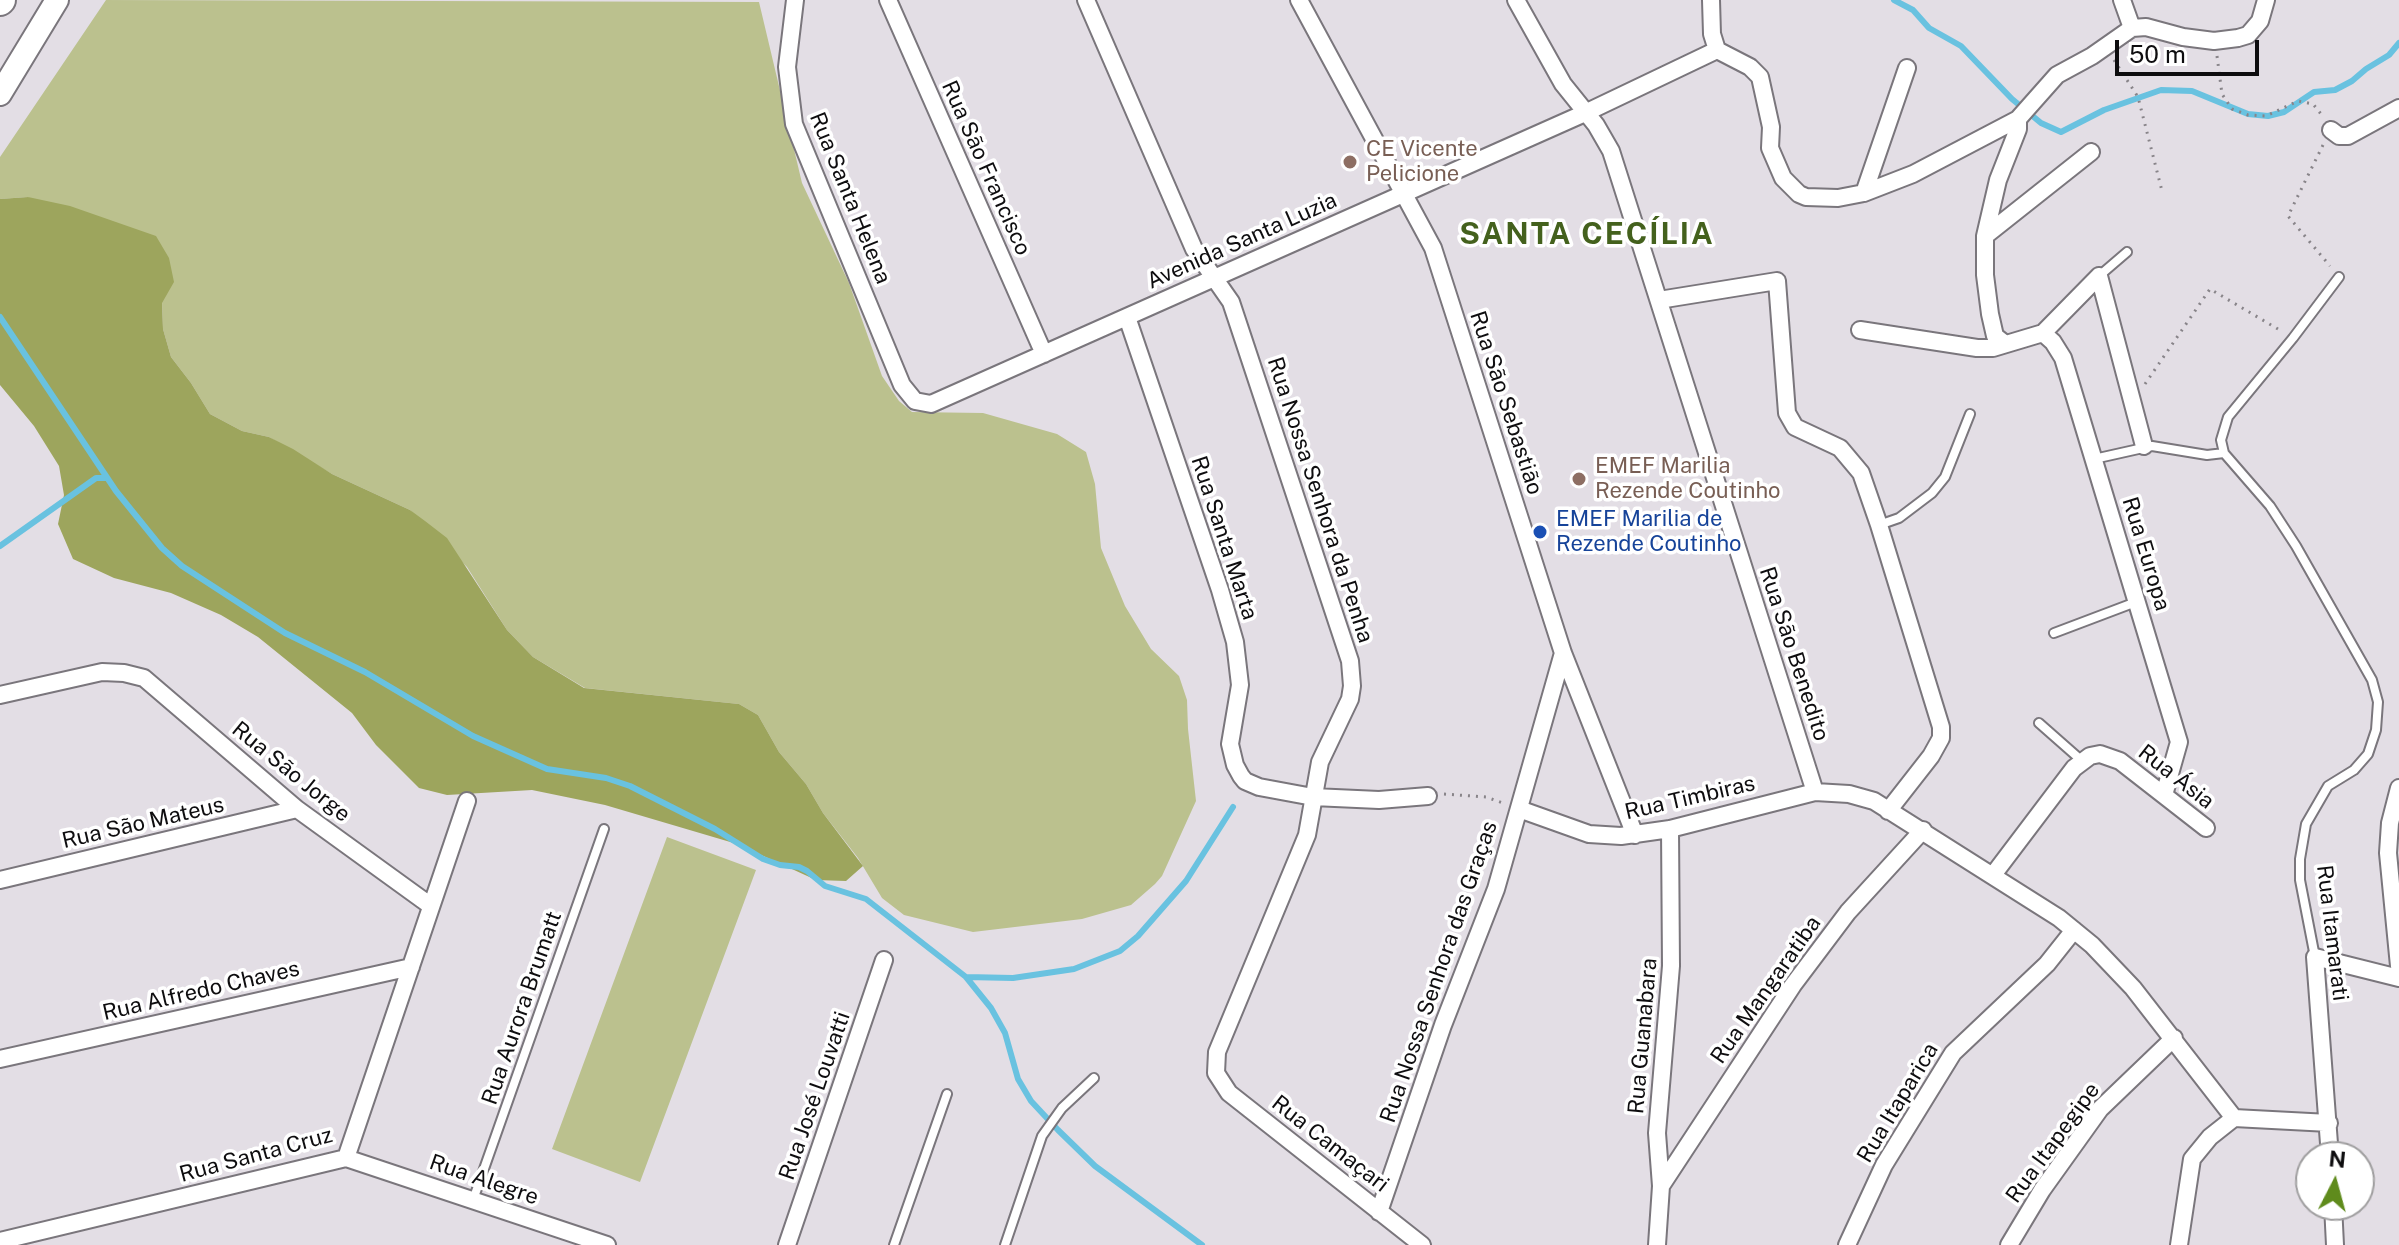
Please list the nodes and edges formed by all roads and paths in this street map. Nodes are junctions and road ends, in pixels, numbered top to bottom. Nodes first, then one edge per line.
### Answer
1 (57, 0) edge
2 (795, 0) edge
3 (888, 0) edge
4 (1086, 0) edge
5 (1299, 0) edge
6 (1516, 0) edge
7 (1711, 0) edge
8 (2122, 0) edge
9 (2266, 0) edge
10 (2132, 28) junction
11 (2105, 47) junction
12 (2215, 48) dead end
13 (1717, 50) junction
14 (1907, 68) dead end
15 (0, 94) edge
16 (2399, 109) edge
17 (1585, 113) junction
18 (2018, 119) junction
19 (2331, 130) junction
20 (2091, 152) dead end
21 (2162, 191) dead end
22 (1404, 192) junction
23 (1864, 193) junction
24 (1985, 236) junction
25 (2127, 252) dead end
26 (2099, 276) junction
27 (2339, 277) joint
28 (1213, 278) junction
29 (1659, 300) junction
30 (1127, 317) junction
31 (1860, 330) dead end
32 (2043, 333) junction
33 (2293, 338) junction
34 (2004, 343) junction
35 (1044, 354) junction
36 (915, 401) joint
37 (2132, 404) junction
38 (1970, 414) dead end
39 (2144, 446) junction
40 (2224, 453) junction
41 (2094, 459) junction
42 (1879, 525) junction
43 (2138, 601) junction
44 (2054, 633) dead end
45 (1563, 653) junction
46 (0, 695) edge
47 (2039, 723) dead end
48 (2081, 760) junction
49 (1815, 792) junction
50 (2164, 795) junction
51 (2398, 795) edge
52 (1428, 796) joint
53 (1313, 797) junction
54 (467, 801) dead end
55 (297, 809) junction
56 (1519, 809) junction
57 (1888, 811) junction
58 (2206, 828) dead end
59 (604, 829) dead end
60 (1670, 829) junction
61 (1923, 830) junction
62 (1635, 835) junction
63 (1993, 875) junction
64 (0, 880) edge
65 (431, 906) junction
66 (2074, 930) junction
67 (2315, 957) junction
68 (884, 960) dead end
69 (2399, 966) edge
70 (411, 967) junction
71 (2399, 978) edge
72 (2174, 1038) junction
73 (0, 1059) edge
74 (1216, 1073) joint
75 (1094, 1078) dead end
76 (947, 1094) dead end
77 (2234, 1118) junction
78 (2329, 1123) junction
79 (2330, 1141) edge
80 (346, 1158) junction
81 (1661, 1186) junction
82 (473, 1200) junction
83 (1379, 1212) junction
84 (2334, 1221) edge
85 (0, 1241) edge
86 (607, 1245) edge
87 (787, 1245) edge
88 (894, 1245) edge
89 (1005, 1245) edge
90 (1422, 1245) edge
91 (1657, 1245) edge
92 (1847, 1245) edge
93 (2009, 1245) edge
94 (2179, 1245) edge
95 (2335, 1245) edge

1 - 15 main road
2 - 36 street, Rua Santa Helena
3 - 35 street, Rua São Francisco
4 - 28 street, Rua Nossa Senhora da Penha
5 - 22 street, Rua São Sebastião
6 - 17 street, Rua São Benedito
7 - 13 street
8 - 10 street
9 - 10 street
10 - 11 street
11 - 18 street
11 - 21 path
12 - 19 path
13 - 17 street, Avenida Santa Luzia
13 - 23 street
14 - 23 street
16 - 19 street
17 - 22 street, Avenida Santa Luzia
17 - 29 street, Rua São Benedito
18 - 23 street
18 - 24 street
19 - 27 path
20 - 24 street
22 - 28 street, Avenida Santa Luzia
22 - 45 street, Rua São Sebastião
24 - 34 street
25 - 26 lane
26 - 32 street
26 - 37 street
27 - 33 lane
28 - 30 street, Avenida Santa Luzia
28 - 53 street, Rua Nossa Senhora da Penha
29 - 42 street
29 - 49 street, Rua São Benedito
30 - 35 street, Avenida Santa Luzia
30 - 53 street, Rua Santa Marta
31 - 34 street
32 - 34 street
32 - 41 street, Rua Europa
33 - 37 path
33 - 40 lane
35 - 36 street, Avenida Santa Luzia
37 - 39 street
38 - 42 lane
39 - 40 lane
39 - 41 lane
40 - 67 lane, Rua Itamarati
41 - 43 street, Rua Europa
42 - 57 street
43 - 44 lane
43 - 50 street, Rua Europa
45 - 56 street, Rua Nossa Senhora das Graças
45 - 62 street, Rua São Sebastião
46 - 55 street, Rua São Jorge
47 - 48 lane
48 - 50 street, Rua Ásia
48 - 63 street
49 - 57 street, Rua Timbiras
49 - 60 street, Rua Timbiras
50 - 58 street, Rua Ásia
51 - 69 street
52 - 53 street
52 - 56 path
53 - 74 street, Rua Nossa Senhora da Penha
54 - 65 street, Rua Santa Cruz
55 - 64 street, Rua São Mateus
55 - 65 street, Rua São Jorge
56 - 62 street, Rua Timbiras
56 - 83 street, Rua Nossa Senhora das Graças
57 - 61 street, Rua Timbiras
59 - 82 lane, Rua Aurora Brumatt
60 - 62 street, Rua Timbiras
60 - 81 street, Rua Guanabara
61 - 63 street, Rua Timbiras
61 - 81 street, Rua Mangaratiba
63 - 66 street, Rua Timbiras
65 - 70 street, Rua Santa Cruz
66 - 72 street, Rua Timbiras
66 - 92 street, Rua Itaparica
67 - 71 street
67 - 78 street, Rua Itamarati
68 - 87 street, Rua José Louvatti
70 - 73 street, Rua Alfredo Chaves
70 - 80 street, Rua Santa Cruz
72 - 77 street, Rua Timbiras
72 - 93 street, Rua Itapegipe
74 - 83 street, Rua Camaçari
75 - 89 lane
76 - 88 lane
77 - 78 street
77 - 94 street
78 - 79 street, Rua Itamarati
80 - 82 street, Rua Alegre
80 - 85 street, Rua Santa Cruz
81 - 91 street, Rua Guanabara
82 - 86 street, Rua Alegre
83 - 90 street, Rua Camaçari
84 - 95 street

